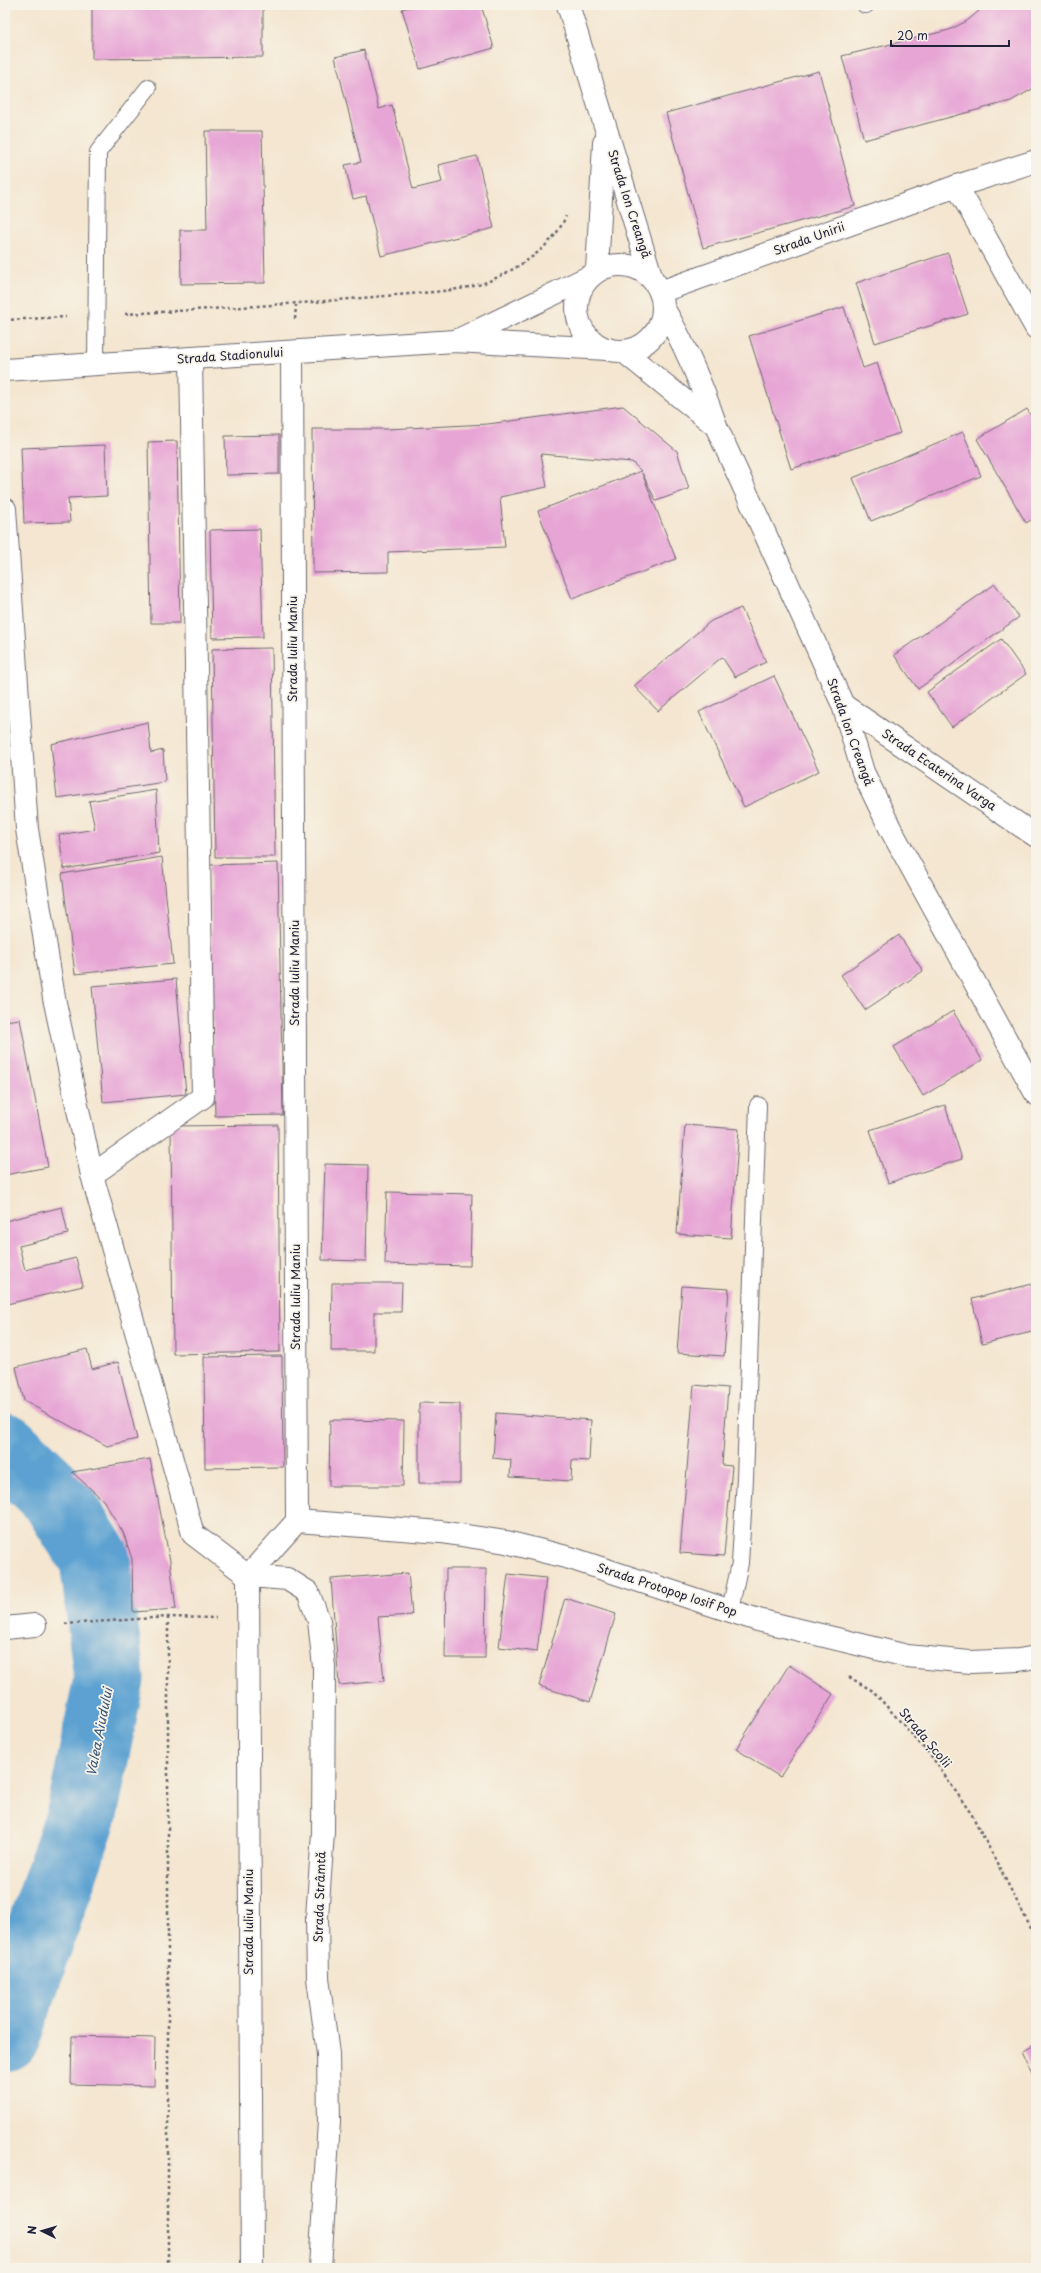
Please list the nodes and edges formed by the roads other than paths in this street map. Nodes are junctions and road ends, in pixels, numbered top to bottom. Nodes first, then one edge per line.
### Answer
1 (568, 5) edge
2 (148, 88) dead end
3 (605, 130) junction
4 (1036, 161) edge
5 (957, 186) junction
6 (594, 273) junction
7 (659, 293) junction
8 (1036, 328) edge
9 (455, 341) junction
10 (616, 350) junction
11 (292, 352) junction
12 (191, 358) junction
13 (96, 364) junction
14 (5, 370) edge
15 (716, 426) junction
16 (5, 509) edge
17 (843, 705) junction
18 (1036, 836) edge
19 (1036, 1094) edge
20 (758, 1105) dead end
21 (92, 1175) junction
22 (297, 1521) junction
23 (248, 1576) junction
24 (730, 1610) junction
25 (35, 1626) road end
26 (5, 1628) edge
27 (1036, 1658) edge
28 (252, 2268) edge
29 (320, 2268) edge

1 - 3 street, Strada Ion Creangă
2 - 13 lane
3 - 6 street, Strada Ion Creangă
3 - 7 street, Strada Ion Creangă
4 - 5 street, Strada Unirii
5 - 7 street, Strada Unirii
5 - 8 street
6 - 7 street
6 - 9 street, Strada Stadionului
6 - 10 street
7 - 10 street
7 - 15 street, Strada Ion Creangă
9 - 10 street, Strada Stadionului
9 - 11 street, Strada Stadionului
10 - 15 street, Strada Ion Creangă
11 - 12 street, Strada Stadionului
11 - 22 street, Strada Iuliu Maniu
12 - 13 street, Strada Stadionului
12 - 21 street
13 - 14 street, Strada Stadionului
15 - 17 street, Strada Ion Creangă
16 - 21 street
17 - 18 street, Strada Ecaterina Varga
17 - 19 street, Strada Ion Creangă
20 - 24 lane
21 - 23 street
22 - 23 street
22 - 24 street, Strada Protopop Iosif Pop
23 - 28 street, Strada Iuliu Maniu
23 - 29 street, Strada Strâmtă
24 - 27 street, Strada Protopop Iosif Pop
25 - 26 street

